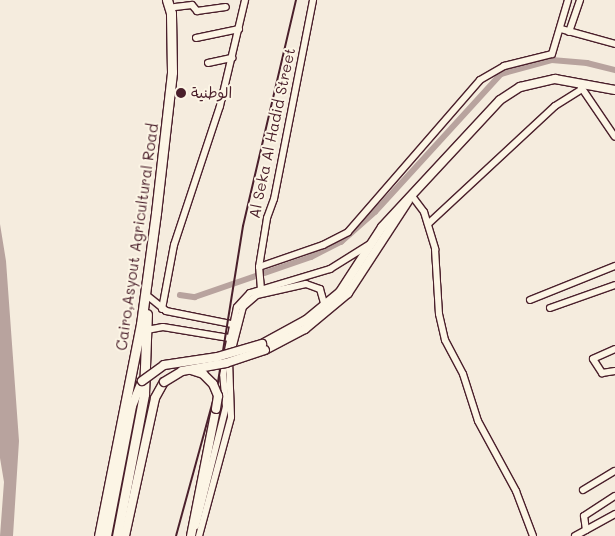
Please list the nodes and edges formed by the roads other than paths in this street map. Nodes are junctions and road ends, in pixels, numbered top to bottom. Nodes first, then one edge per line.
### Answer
1 (167, 0) edge
2 (244, 0) edge
3 (313, 0) edge
4 (568, 0) edge
5 (580, 0) edge
6 (175, 4) edge
7 (226, 7) dead end
8 (239, 29) junction
9 (561, 29) junction
10 (569, 32) junction
11 (196, 38) dead end
12 (615, 44) edge
13 (232, 58) junction
14 (208, 63) dead end
15 (580, 85) junction
16 (615, 90) edge
17 (615, 137) edge
18 (410, 198) junction
19 (428, 224) junction
20 (371, 243) junction
21 (615, 266) edge
22 (259, 270) junction
23 (260, 285) junction
24 (615, 285) edge
25 (148, 297) junction
26 (530, 300) dead end
27 (325, 306) junction
28 (550, 308) dead end
29 (162, 309) junction
30 (231, 324) junction
31 (147, 330) junction
32 (229, 338) junction
33 (263, 347) junction
34 (615, 349) edge
35 (187, 369) junction
36 (615, 371) edge
37 (615, 471) edge
38 (583, 490) dead end
39 (615, 496) edge
40 (615, 514) edge
41 (586, 530) junction
42 (99, 536) edge
43 (107, 536) edge
44 (117, 536) edge
45 (125, 536) edge
46 (192, 536) edge
47 (200, 536) edge
48 (533, 536) edge
49 (576, 536) edge

1 - 42 highway, Cairo,Asyout Agricultural Road
2 - 8 street
3 - 22 street, Al Seka Al Hadid Street
4 - 9 street
5 - 10 street
6 - 7 street
6 - 25 highway, Cairo,Asyout Agricultural Road
8 - 11 street
8 - 13 street
9 - 10 street
9 - 22 street
10 - 12 street
13 - 14 street
13 - 29 street
15 - 16 main road
15 - 17 street
15 - 18 main road
15 - 19 street
18 - 19 street
18 - 20 main road
18 - 33 main road
19 - 48 street
20 - 23 street
20 - 27 main road
21 - 26 street
22 - 23 street, Al Seka Al Hadid Street
23 - 30 street
24 - 28 street
25 - 29 street
25 - 31 highway, Cairo,Asyout Agricultural Road
27 - 33 main road
27 - 47 street
29 - 30 street
30 - 32 street
31 - 32 street
31 - 44 highway, Cairo,Asyout Agricultural Road
32 - 46 street
33 - 35 main road, bridge
33 - 43 main road, bridge
34 - 36 street
35 - 45 main road, bridge
35 - 46 main road, bridge
37 - 38 street
39 - 41 street
40 - 41 street
41 - 49 street

